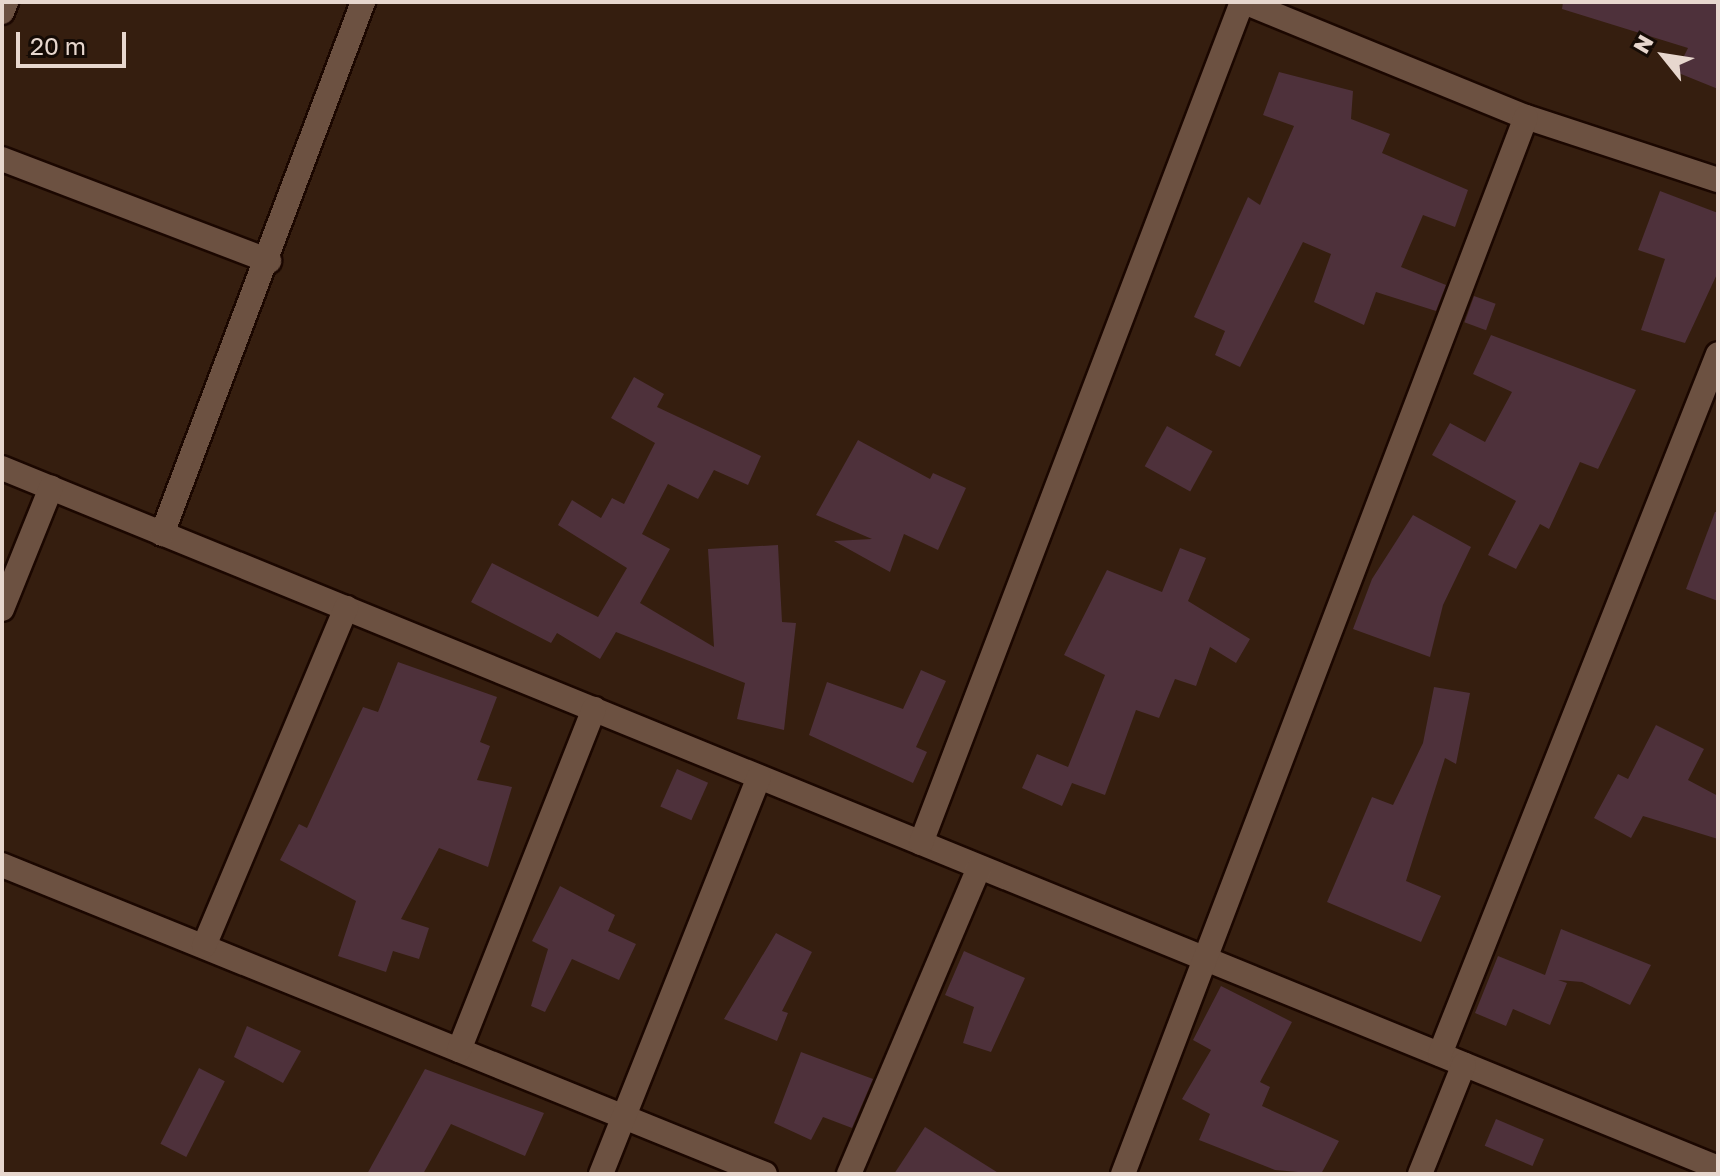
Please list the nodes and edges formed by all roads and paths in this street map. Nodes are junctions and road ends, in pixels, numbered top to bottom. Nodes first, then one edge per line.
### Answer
1 (6, 2) edge
2 (363, 2) edge
3 (1243, 2) edge
4 (2, 12) edge
5 (1526, 117) junction
6 (2, 159) edge
7 (1718, 180) edge
8 (269, 261) junction
9 (1718, 354) edge
10 (2, 468) edge
11 (51, 488) junction
12 (162, 534) junction
13 (346, 608) junction
14 (2, 609) edge
15 (594, 709) junction
16 (759, 777) junction
17 (921, 843) junction
18 (2, 865) edge
19 (979, 867) junction
20 (204, 946) junction
21 (1208, 961) junction
22 (459, 1050) junction
23 (1440, 1054) junction
24 (1464, 1064) junction
25 (625, 1117) junction
26 (1716, 1168) edge
27 (601, 1174) edge
28 (765, 1174) edge
29 (849, 1174) edge
30 (1123, 1174) edge
31 (1420, 1174) edge

1 - 4 street
2 - 8 street
3 - 5 street
3 - 17 street
5 - 7 street
5 - 21 street
6 - 8 street
8 - 12 street
9 - 23 street
10 - 11 street
11 - 12 street
11 - 14 street
12 - 13 street
13 - 15 street
13 - 20 street
15 - 16 street
15 - 22 street
16 - 17 street
16 - 25 street
17 - 19 street
18 - 20 street
19 - 21 street
19 - 29 street
20 - 22 street
21 - 23 street
21 - 30 street
22 - 25 street
23 - 24 street
24 - 26 street
24 - 31 street
25 - 27 street
25 - 28 street

